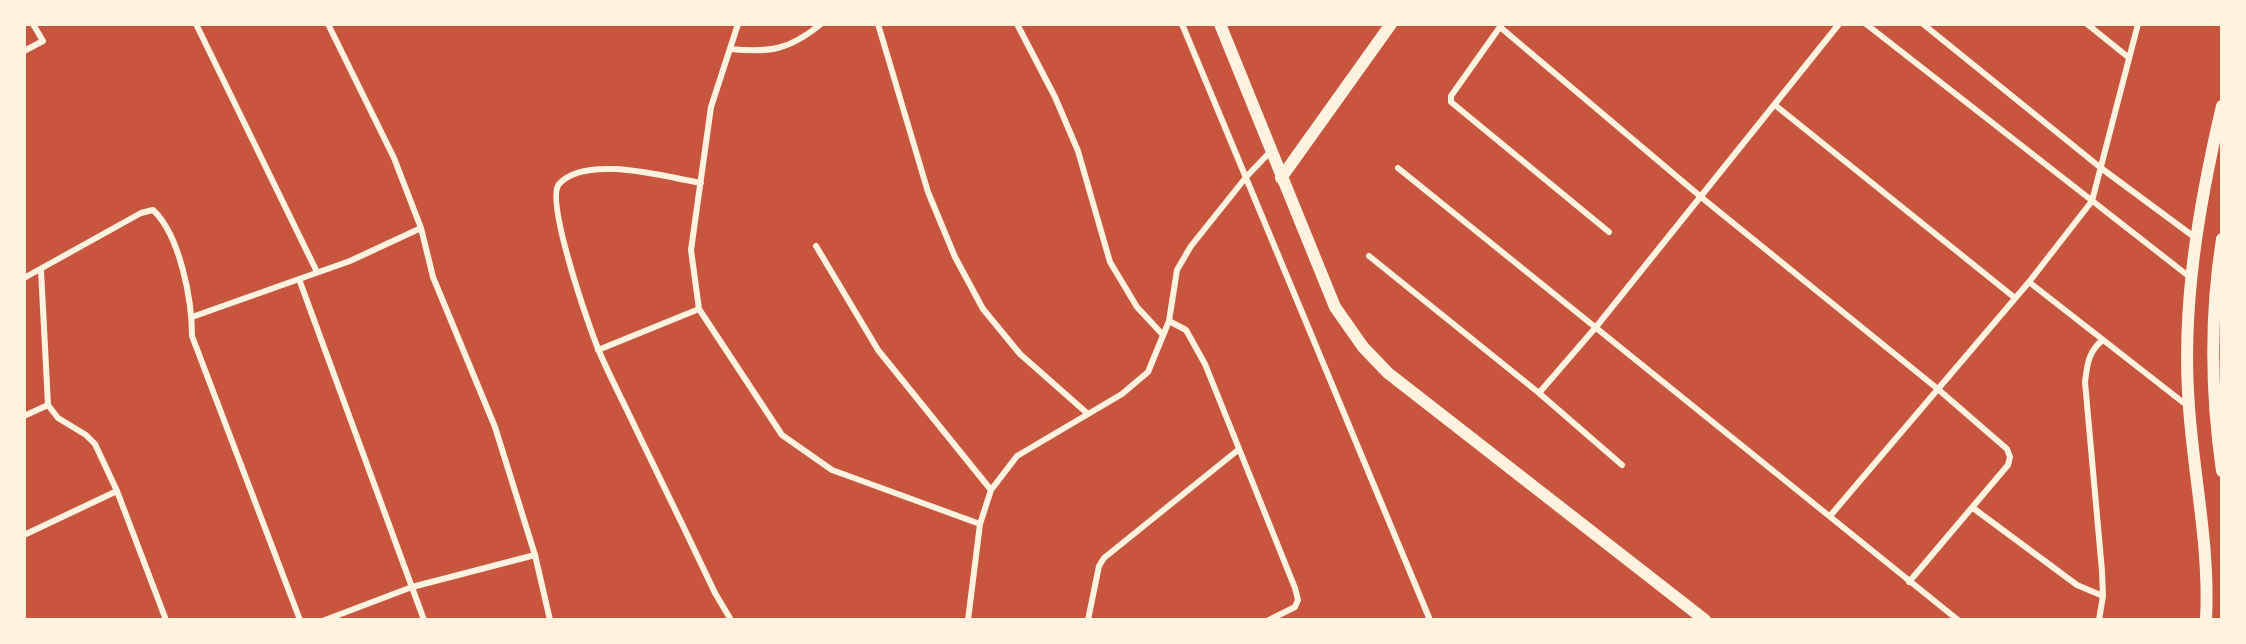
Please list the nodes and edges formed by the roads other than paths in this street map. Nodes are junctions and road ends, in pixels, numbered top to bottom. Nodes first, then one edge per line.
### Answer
1 (33, 24) edge
2 (196, 24) edge
3 (328, 24) edge
4 (738, 24) edge
5 (821, 24) edge
6 (878, 24) edge
7 (1017, 24) edge
8 (1182, 24) edge
9 (1220, 24) edge
10 (1391, 24) edge
11 (1839, 24) edge
12 (1866, 24) edge
13 (1923, 24) edge
14 (2087, 24) edge
15 (2138, 24) edge
16 (1502, 25) edge
17 (730, 49) junction
18 (24, 51) edge
19 (2128, 57) junction
20 (1775, 105) junction
21 (2222, 106) edge
22 (1270, 152) junction
23 (1398, 168) dead end
24 (2101, 168) junction
25 (1247, 176) junction
26 (1281, 178) junction
27 (701, 183) junction
28 (1701, 196) junction
29 (2092, 201) junction
30 (421, 228) junction
31 (1609, 232) dead end
32 (2198, 239) junction
33 (2222, 239) edge
34 (816, 246) dead end
35 (1368, 256) dead end
36 (41, 270) junction
37 (2220, 271) edge
38 (317, 272) junction
39 (24, 278) edge
40 (299, 279) junction
41 (2192, 279) junction
42 (2029, 282) junction
43 (2015, 298) junction
44 (2219, 300) edge
45 (699, 309) junction
46 (192, 317) junction
47 (1169, 321) junction
48 (1596, 327) junction
49 (1163, 335) junction
50 (2103, 340) junction
51 (598, 350) junction
52 (1939, 390) junction
53 (1539, 393) junction
54 (48, 405) junction
55 (2189, 407) junction
56 (1088, 414) junction
57 (24, 417) edge
58 (2219, 437) edge
59 (1238, 450) junction
60 (1622, 465) dead end
61 (2222, 471) edge
62 (991, 490) junction
63 (117, 491) junction
64 (1973, 508) junction
65 (1830, 516) junction
66 (980, 524) junction
67 (24, 535) edge
68 (535, 555) junction
69 (1909, 582) junction
70 (412, 587) junction
71 (2103, 596) junction
72 (166, 620) edge
73 (300, 620) edge
74 (326, 620) edge
75 (424, 620) edge
76 (550, 620) edge
77 (731, 620) edge
78 (968, 620) edge
79 (1088, 620) edge
80 (1269, 620) edge
81 (1430, 620) edge
82 (1706, 620) edge
83 (1958, 620) edge
84 (2099, 620) edge
85 (2206, 620) edge

1 - 18 street
2 - 38 street
3 - 30 street
4 - 17 street
5 - 17 street
6 - 56 street
7 - 49 street
8 - 25 street
9 - 22 main road
10 - 26 main road
11 - 20 street
12 - 29 street
13 - 24 street
14 - 19 street
15 - 19 street
16 - 28 street
16 - 31 street
17 - 27 street
19 - 24 street
20 - 28 street
20 - 43 street
21 - 32 main road
22 - 25 street
22 - 26 main road
23 - 48 street
24 - 29 street
24 - 32 street
25 - 47 street
25 - 81 street
26 - 82 main road
27 - 45 street
27 - 51 street
28 - 48 street
28 - 52 street
29 - 41 street
29 - 42 street
30 - 38 street
30 - 68 street
32 - 41 main road
33 - 37 main road
34 - 62 street
35 - 53 street
36 - 39 street
36 - 46 street
36 - 54 street
37 - 44 main road
38 - 40 street
40 - 46 street
40 - 70 street
41 - 55 main road
42 - 43 street
42 - 50 street
43 - 52 street
44 - 58 main road
45 - 51 street
45 - 66 street
46 - 73 street
47 - 49 street
47 - 59 street
48 - 53 street
48 - 65 street
49 - 56 street
50 - 55 street
50 - 71 street
51 - 77 street
52 - 64 street
52 - 65 street
53 - 60 street
54 - 57 street
54 - 63 street
55 - 85 main road
56 - 62 street
58 - 61 main road
59 - 79 street
59 - 80 street
62 - 66 street
63 - 67 street
63 - 72 street
64 - 69 street
64 - 71 street
65 - 69 street
66 - 78 street
68 - 70 street
68 - 76 street
69 - 83 street
70 - 74 street
70 - 75 street
71 - 84 street

